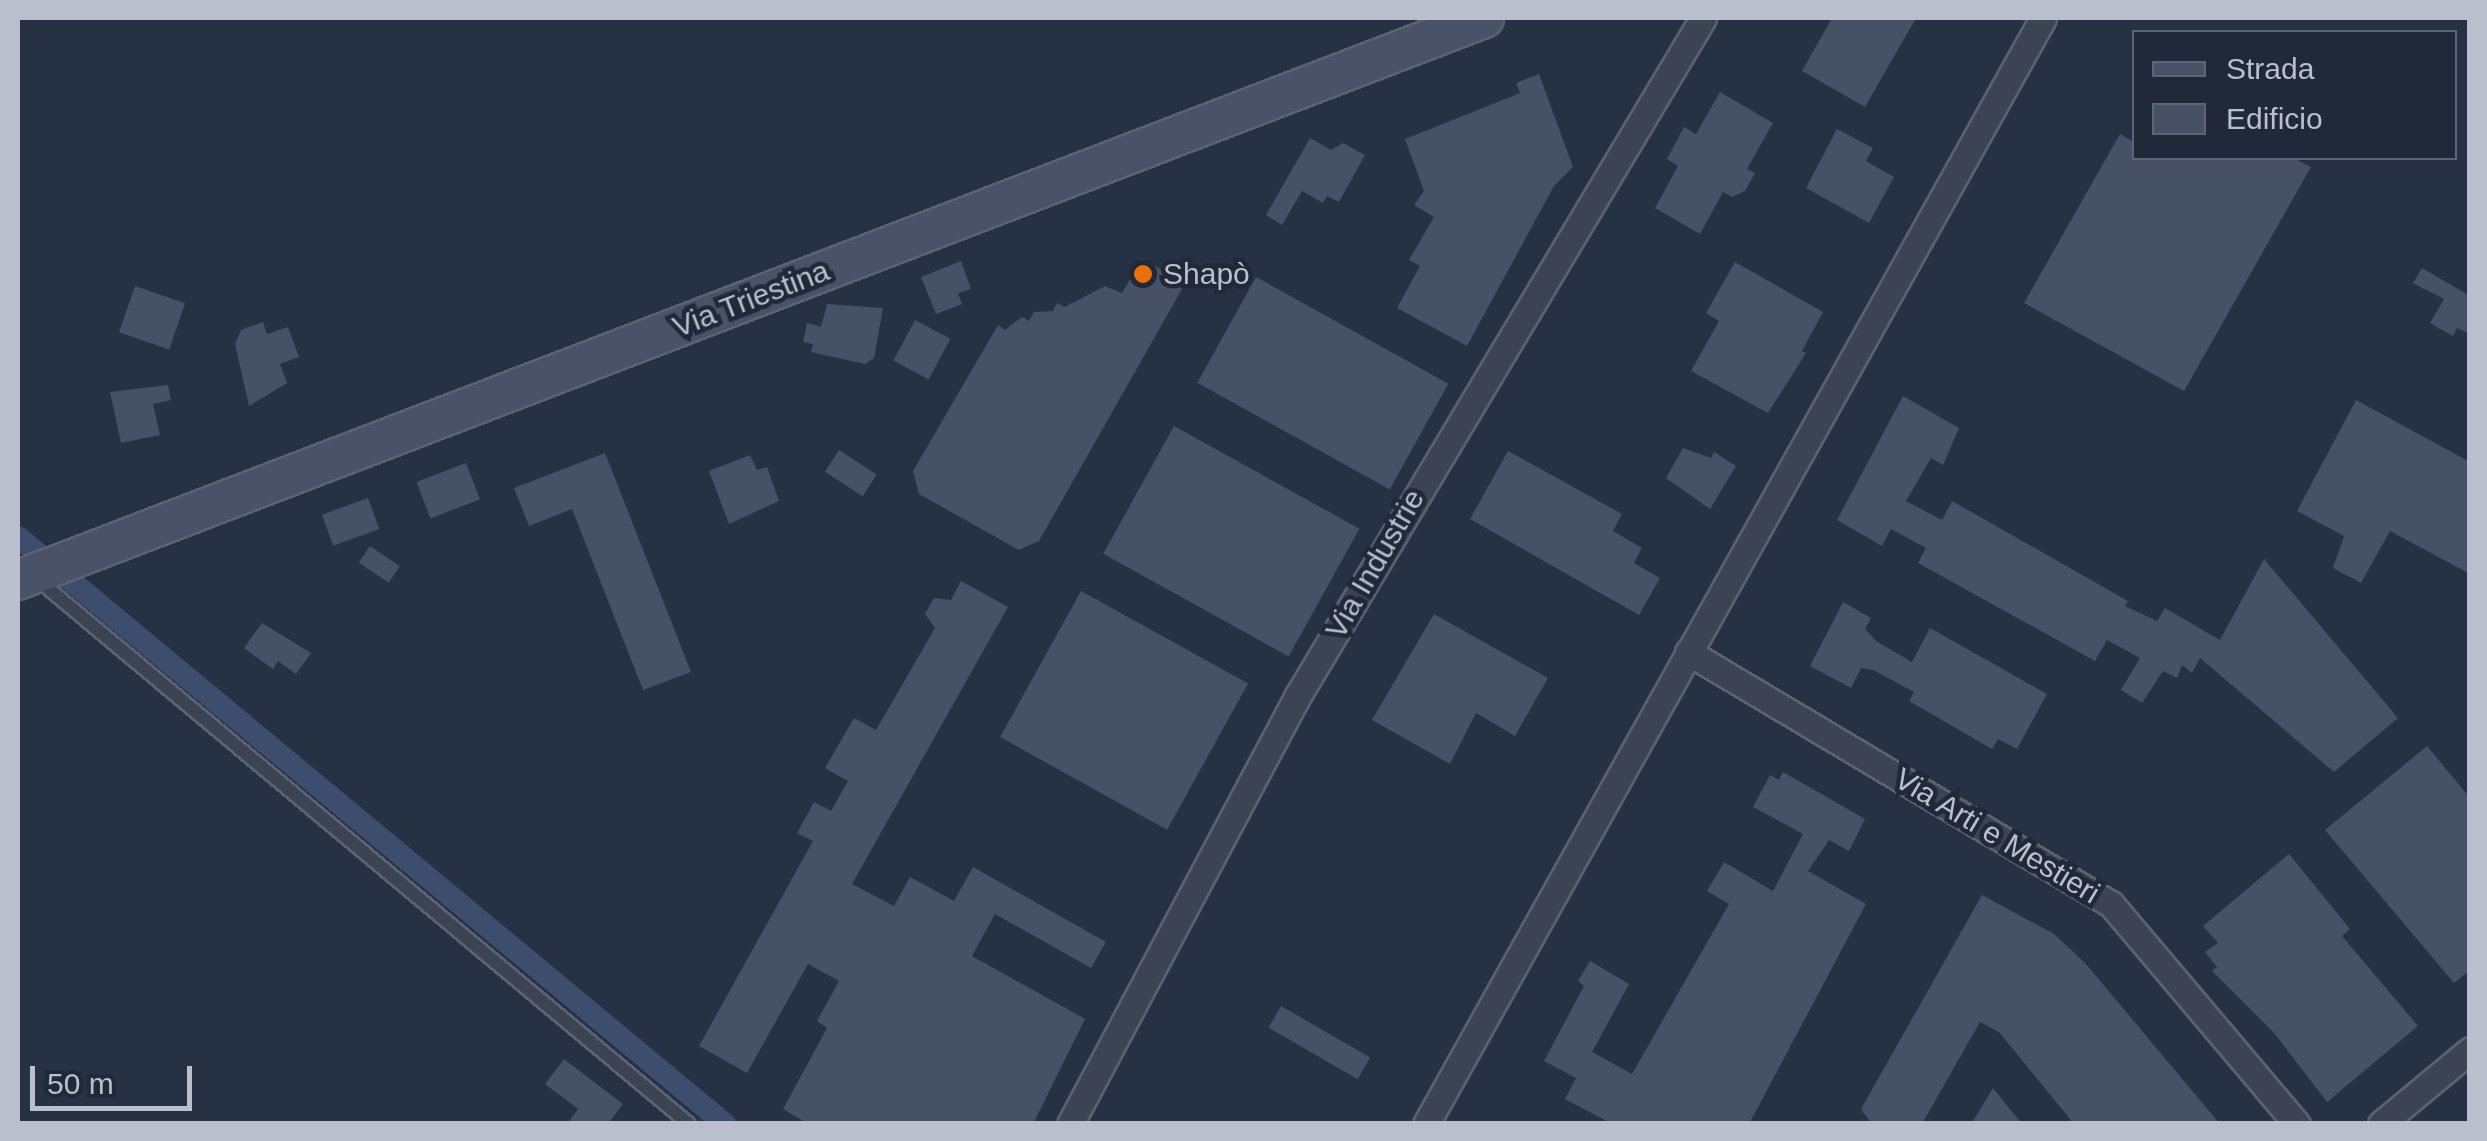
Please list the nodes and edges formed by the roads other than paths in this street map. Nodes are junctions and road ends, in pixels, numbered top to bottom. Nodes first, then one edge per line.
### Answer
1 (1484, 18) edge
2 (1703, 18) edge
3 (2043, 18) edge
4 (28, 572) edge
5 (1688, 652) junction
6 (2470, 1050) edge
7 (688, 1124) edge
8 (1070, 1124) edge
9 (1426, 1124) edge
10 (2297, 1124) edge
11 (2381, 1124) edge

1 - 4 main road, Via Triestina
2 - 8 street, Via Industrie
3 - 5 street
4 - 7 lane
5 - 9 street
5 - 10 street, Via Arti e Mestieri
6 - 11 street

